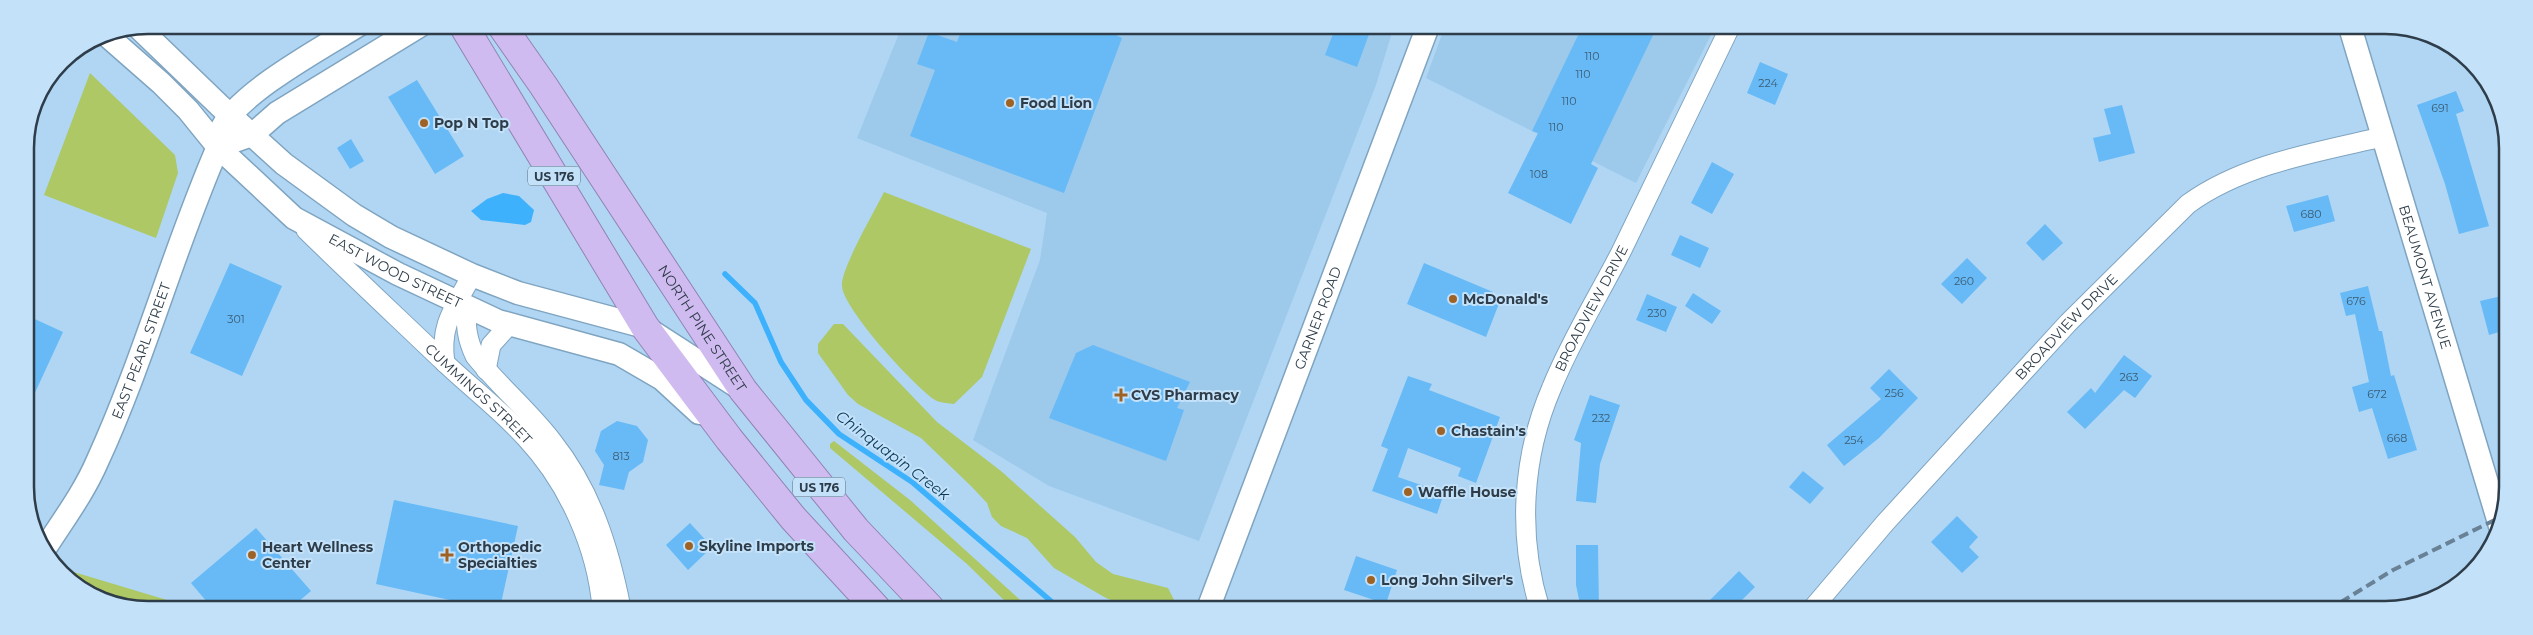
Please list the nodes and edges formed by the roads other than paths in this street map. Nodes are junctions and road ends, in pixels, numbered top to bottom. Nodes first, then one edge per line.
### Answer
1 (145, 34) edge
2 (344, 34) edge
3 (406, 34) edge
4 (468, 34) edge
5 (507, 34) edge
6 (1425, 34) edge
7 (1727, 34) edge
8 (2352, 34) edge
9 (111, 40) edge
10 (232, 116) junction
11 (252, 135) junction
12 (2382, 137) junction
13 (218, 147) junction
14 (294, 218) junction
15 (398, 274) junction
16 (472, 275) junction
17 (362, 284) junction
18 (462, 304) junction
19 (509, 325) junction
20 (645, 328) junction
21 (445, 363) junction
22 (486, 370) junction
23 (743, 390) junction
24 (728, 439) junction
25 (2496, 513) edge
26 (49, 543) edge
27 (601, 601) edge
28 (620, 601) edge
29 (870, 601) edge
30 (923, 601) edge
31 (1211, 601) edge
32 (1538, 601) edge
33 (1819, 601) edge

1 - 10 street, EAST WOOD STREET
2 - 10 street, EAST PEARL STREET
3 - 11 street
4 - 20 highway, US 176
5 - 23 highway, NORTH PINE STREET / US 176
6 - 31 street, GARNER ROAD
7 - 32 street, BROADVIEW DRIVE
8 - 12 street, BEAUMONT AVENUE
9 - 13 street, EAST WOOD STREET
10 - 11 street, EAST WOOD STREET
10 - 13 street, EAST PEARL STREET
11 - 13 street
11 - 16 street, EAST WOOD STREET
12 - 25 street, BEAUMONT AVENUE
12 - 33 street, BROADVIEW DRIVE
13 - 14 street, EAST WOOD STREET
13 - 26 street, EAST PEARL STREET
14 - 15 street, EAST WOOD STREET
14 - 17 street, CUMMINGS STREET
15 - 17 street
15 - 18 street, EAST WOOD STREET
16 - 18 street
16 - 20 street, EAST WOOD STREET
17 - 21 street, CUMMINGS STREET
18 - 19 street, EAST WOOD STREET
18 - 21 street
18 - 22 street, CUMMINGS STREET
19 - 22 street
19 - 24 street, EAST WOOD STREET
20 - 23 street, EAST WOOD STREET
20 - 24 highway, US 176
21 - 27 street, CUMMINGS STREET
22 - 28 street, CUMMINGS STREET
23 - 30 highway, NORTH PINE STREET / US 176
24 - 29 highway, US 176

